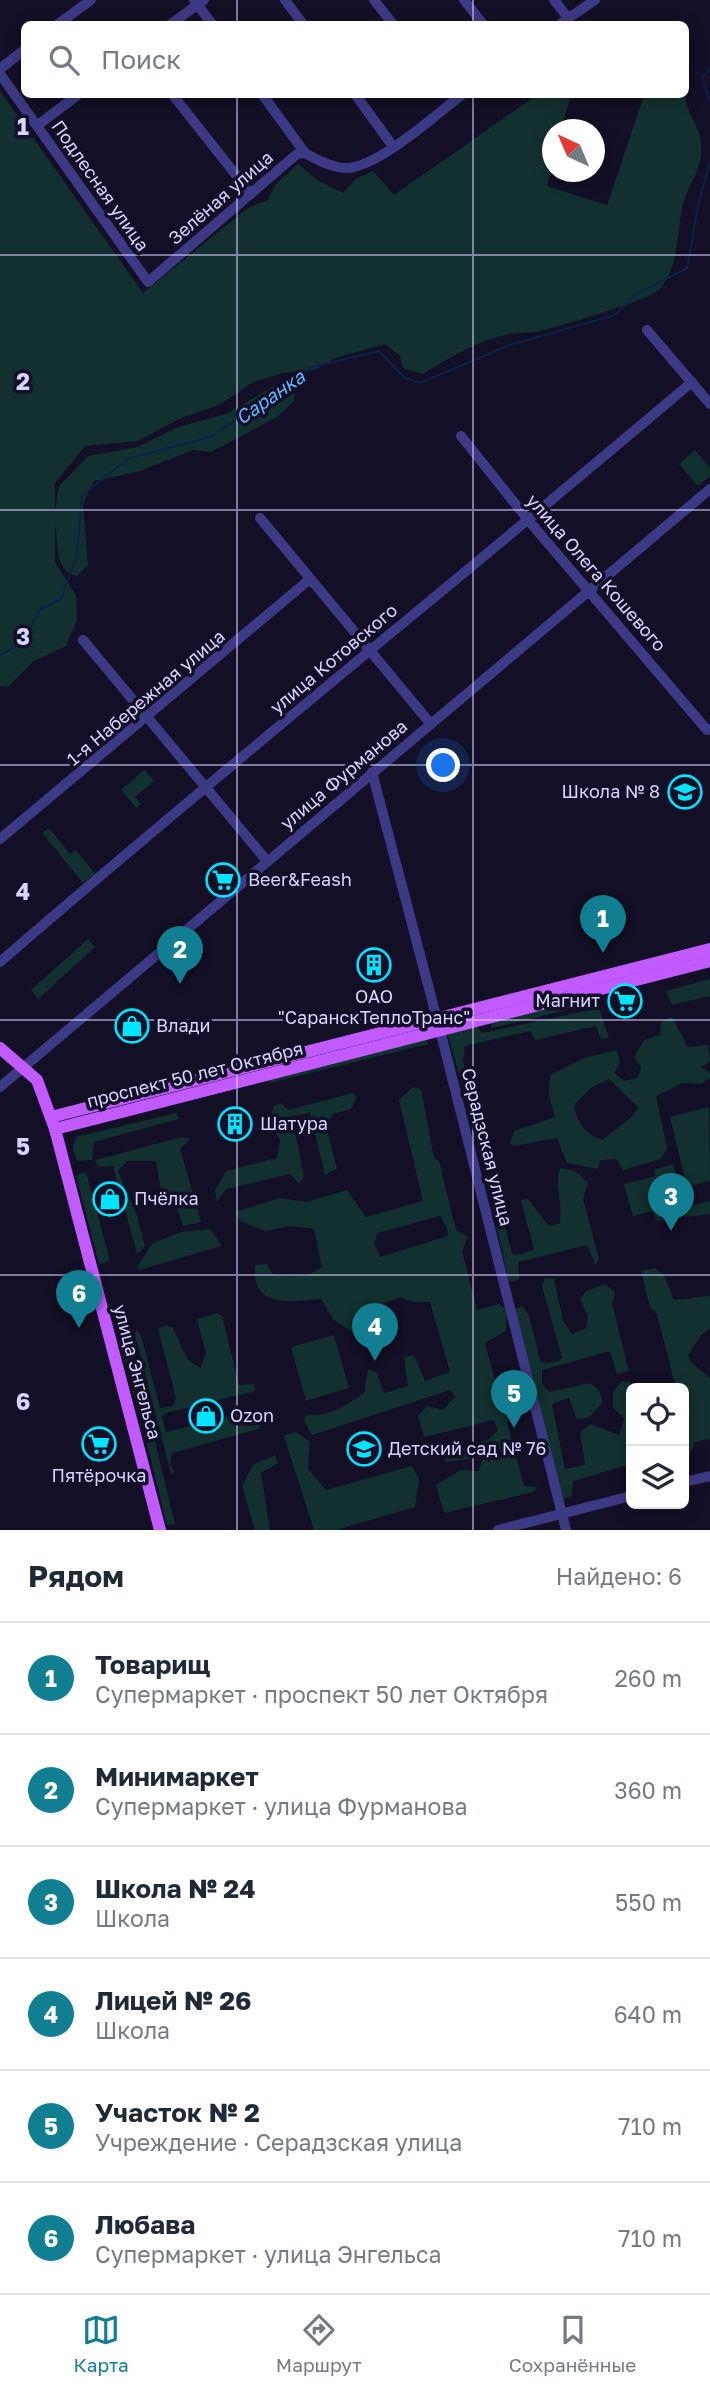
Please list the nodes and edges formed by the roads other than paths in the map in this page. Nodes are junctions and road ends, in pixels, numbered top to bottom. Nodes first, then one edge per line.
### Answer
1 (91, 0) edge
2 (285, 0) edge
3 (374, 0) edge
4 (464, 0) edge
5 (554, 0) edge
6 (595, 0) edge
7 (198, 2) edge
8 (62, 21) edge
9 (175, 21) edge
10 (210, 21) edge
11 (301, 21) edge
12 (391, 21) edge
13 (481, 21) edge
14 (564, 21) edge
15 (566, 21) edge
16 (21, 52) edge
17 (0, 69) edge
18 (0, 74) edge
19 (74, 98) edge
20 (175, 98) edge
21 (265, 98) edge
22 (358, 98) edge
23 (449, 98) edge
24 (38, 125) junction
25 (393, 145) junction
26 (305, 153) junction
27 (251, 194) junction
28 (148, 282) joint
29 (647, 330) dead end
30 (692, 382) junction
31 (710, 404) edge
32 (461, 436) dead end
33 (710, 489) edge
34 (260, 518) dead end
35 (529, 521) junction
36 (310, 579) junction
37 (588, 590) junction
38 (83, 640) dead end
39 (369, 649) junction
40 (147, 718) junction
41 (430, 723) junction
42 (708, 729) edge
43 (372, 772) junction
44 (206, 788) junction
45 (0, 839) edge
46 (267, 861) junction
47 (710, 949) edge
48 (710, 961) edge
49 (0, 962) edge
50 (438, 1025) junction
51 (0, 1048) edge
52 (24, 1067) junction
53 (0, 1087) edge
54 (53, 1123) junction
55 (710, 1475) edge
56 (689, 1481) edge
57 (626, 1497) edge
58 (561, 1514) junction
59 (160, 1530) edge
60 (498, 1530) edge
61 (566, 1530) edge

1 - 8 street
2 - 11 street
3 - 12 street
4 - 13 street
5 - 14 street
6 - 15 street
7 - 9 street
7 - 10 street
16 - 17 street
18 - 24 street, Подлесная улица
19 - 24 street
20 - 27 street
21 - 26 street
22 - 25 street
23 - 25 street
24 - 28 street, Подлесная улица
25 - 26 street
26 - 27 street, Зелёная улица
27 - 28 street, Зелёная улица
29 - 30 street
30 - 31 street
30 - 35 street, улица Котовского
32 - 35 street, улица Олега Кошевого
33 - 37 street, улица Фурманова
34 - 36 street
35 - 37 street, улица Олега Кошевого
35 - 39 street, улица Котовского
36 - 39 street
36 - 40 street, 1-я Набережная улица
37 - 41 street, улица Фурманова
37 - 42 street, улица Олега Кошевого
38 - 40 street
39 - 41 street
39 - 44 street, улица Котовского
40 - 44 street
40 - 45 street, 1-я Набережная улица
41 - 43 street, улица Фурманова
43 - 46 street, улица Фурманова
43 - 50 street, Серадзская улица
44 - 46 street
44 - 49 street, улица Котовского
46 - 52 street, улица Фурманова
47 - 50 main road, проспект 50 лет Октября
48 - 50 main road, проспект 50 лет Октября
50 - 54 main road, проспект 50 лет Октября
50 - 58 street, Серадзская улица
51 - 52 main road, улица Энгельса
52 - 53 street, улица Фурманова
52 - 54 main road, улица Энгельса
54 - 59 main road, улица Энгельса
55 - 56 street
57 - 58 street
58 - 60 street
58 - 61 street, Серадзская улица

